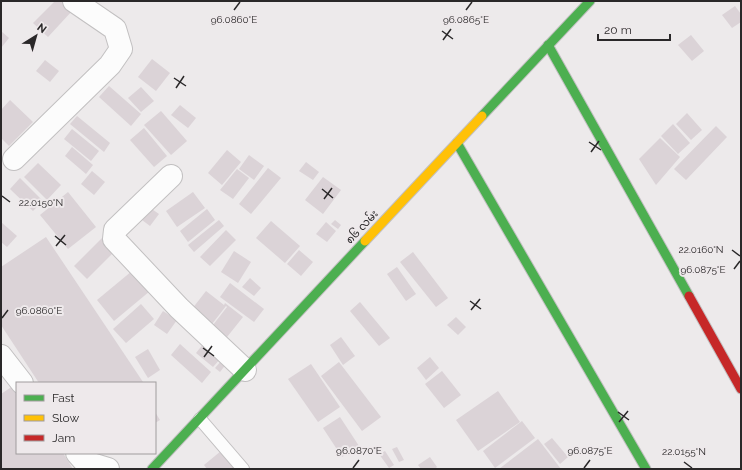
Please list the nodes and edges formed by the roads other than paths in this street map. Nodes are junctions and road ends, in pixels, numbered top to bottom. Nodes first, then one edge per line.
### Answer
1 (74, 1) edge
2 (590, 1) edge
3 (548, 45) junction
4 (457, 143) junction
5 (14, 158) dead end
6 (171, 176) dead end
7 (1, 356) edge
8 (245, 370) junction
9 (21, 382) edge
10 (741, 389) edge
11 (200, 419) junction
12 (78, 454) edge
13 (108, 469) edge
14 (152, 469) edge
15 (243, 469) edge
16 (646, 469) edge

1 - 5 street
2 - 3 street, ၈၆ လမ်း
3 - 4 street, ၈၆ လမ်း
3 - 10 street
4 - 8 street, ၈၆ လမ်း
4 - 16 street
6 - 8 street
7 - 9 street
8 - 11 street, ၈၆ လမ်း
11 - 14 street, ၈၆ လမ်း
11 - 15 lane
12 - 13 street

